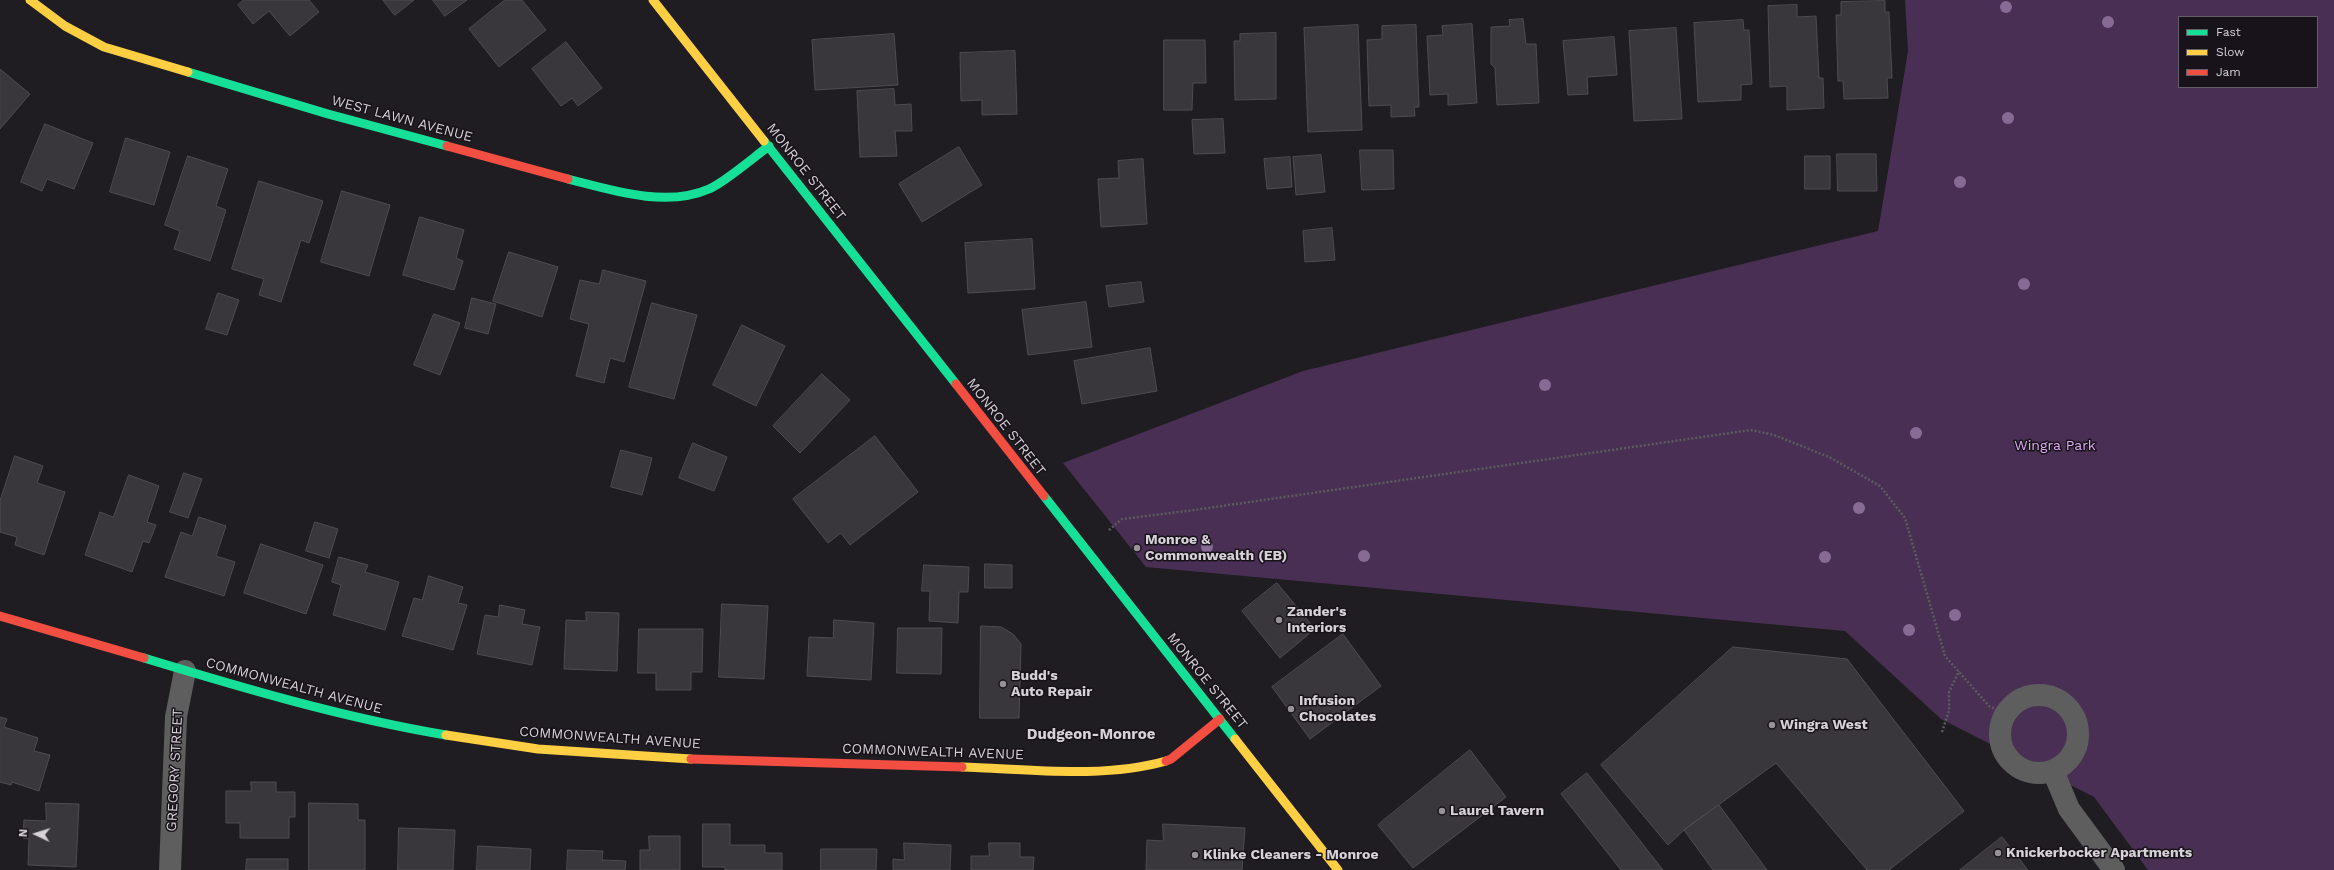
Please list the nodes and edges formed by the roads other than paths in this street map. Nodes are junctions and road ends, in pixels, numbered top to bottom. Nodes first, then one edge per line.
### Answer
1 (30, 0) edge
2 (658, 2) edge
3 (769, 146) junction
4 (0, 616) edge
5 (186, 671) junction
6 (1220, 719) junction
7 (2053, 771) junction
8 (170, 870) edge
9 (1338, 870) edge
10 (2114, 870) edge

1 - 3 street, WEST LAWN AVENUE
2 - 3 street, MONROE STREET
3 - 6 street, MONROE STREET
4 - 5 street, COMMONWEALTH AVENUE
5 - 6 street, COMMONWEALTH AVENUE
5 - 8 street, GREGORY STREET
6 - 9 street, MONROE STREET
7 - 7 street
7 - 10 street

